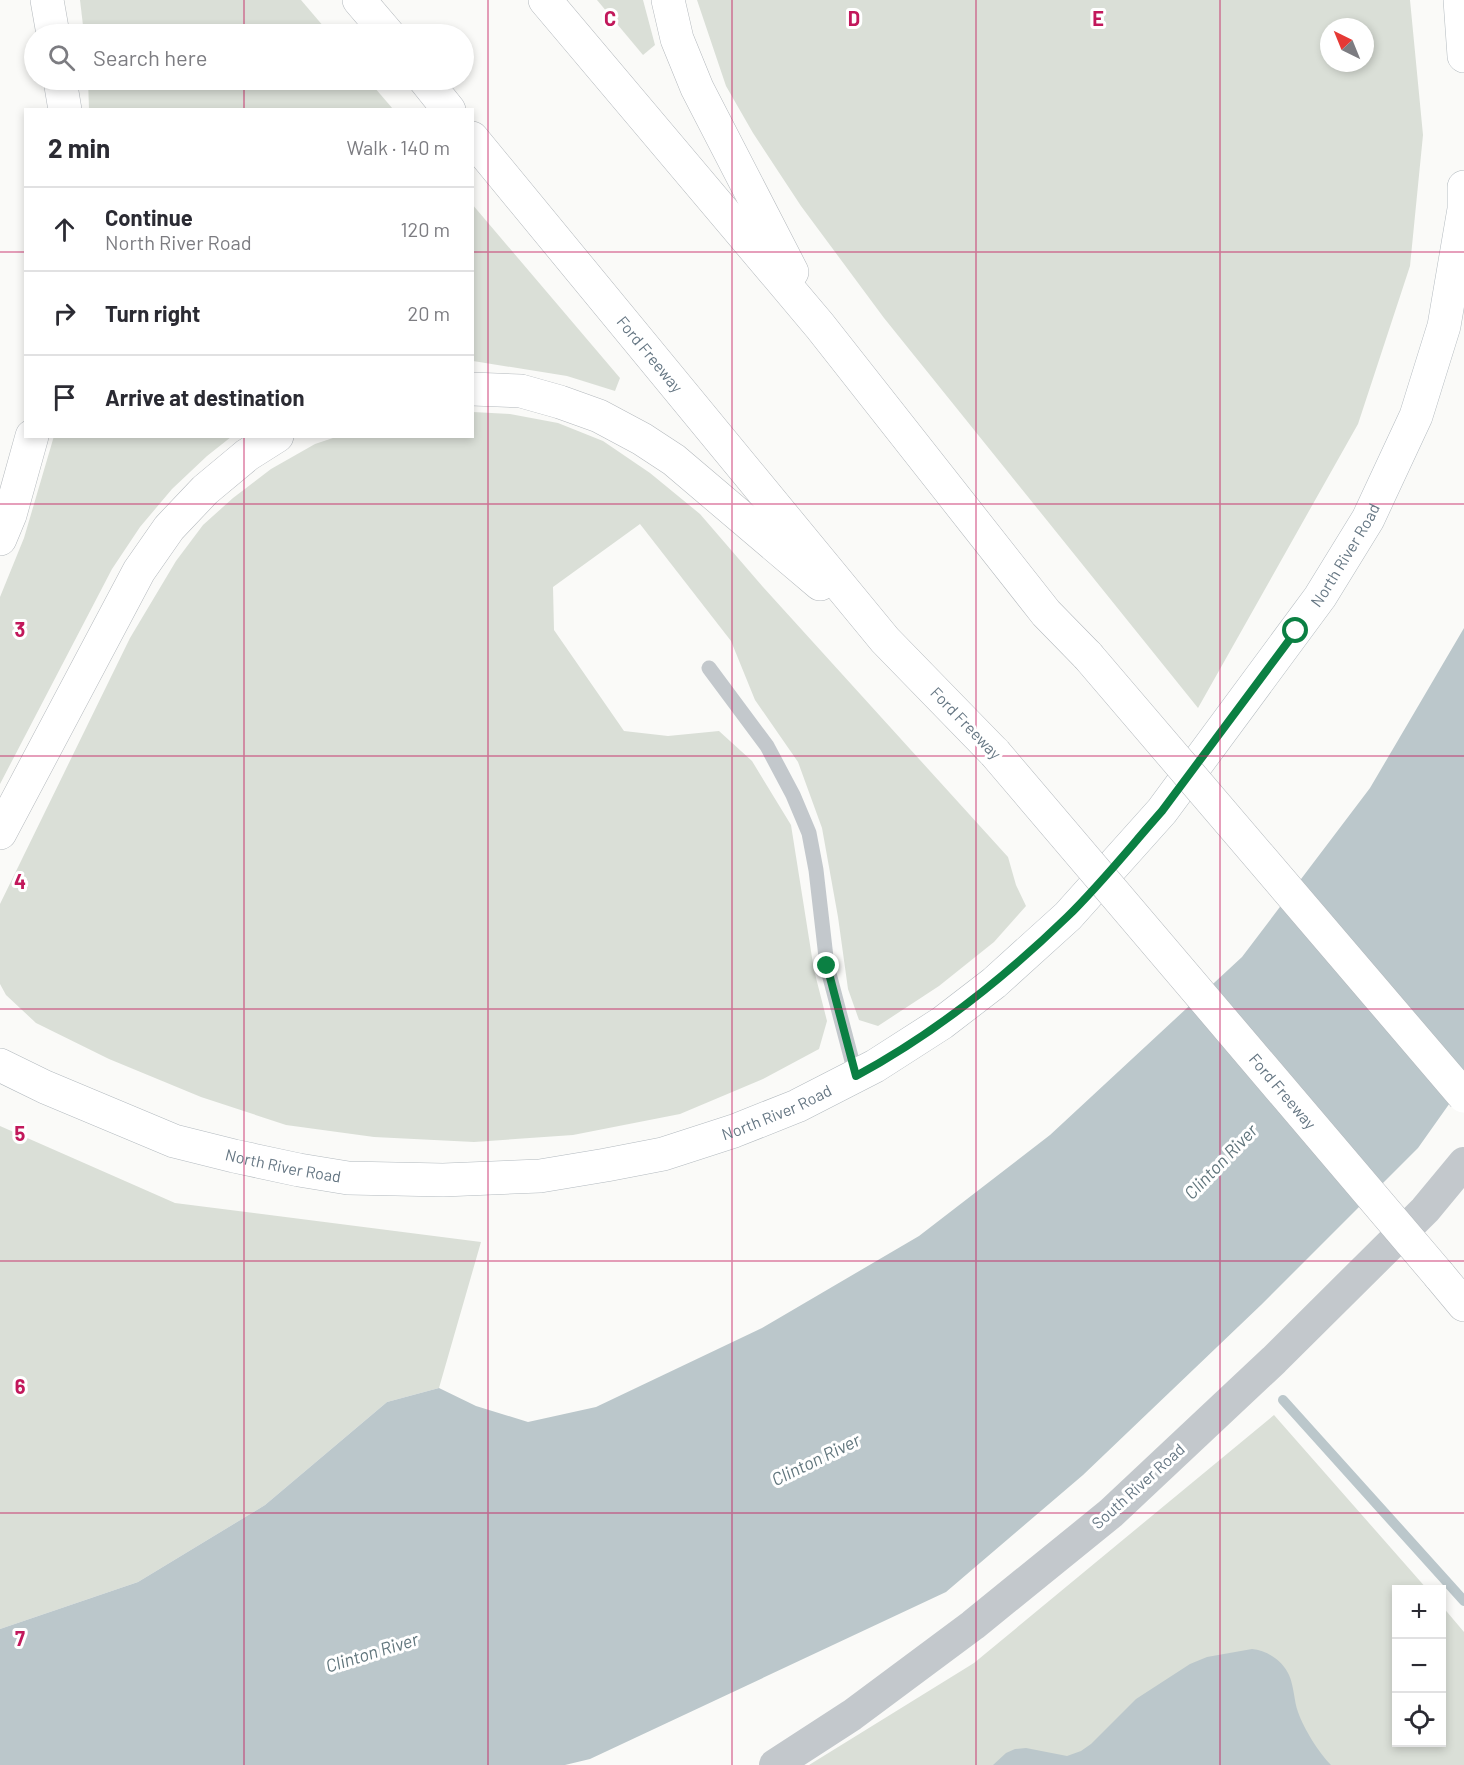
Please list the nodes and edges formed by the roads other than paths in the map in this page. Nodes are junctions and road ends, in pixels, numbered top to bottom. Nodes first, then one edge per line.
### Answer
1 (47, 0) edge
2 (359, 0) edge
3 (545, 0) edge
4 (668, 0) edge
5 (1460, 0) edge
6 (51, 24) edge
7 (379, 24) edge
8 (1464, 56) edge
9 (62, 90) edge
10 (433, 90) edge
11 (65, 108) edge
12 (447, 108) edge
13 (474, 140) edge
14 (1464, 187) edge
15 (820, 326) junction
16 (474, 388) edge
17 (31, 438) edge
18 (274, 438) edge
19 (0, 539) edge
20 (885, 640) junction
21 (709, 668) dead end
22 (0, 833) edge
23 (0, 1065) edge
24 (856, 1076) junction
25 (1464, 1096) edge
26 (1464, 1163) edge
27 (1464, 1305) edge
28 (775, 1765) edge

1 - 6 main road
2 - 7 main road
3 - 15 main road
4 - 15 main road
5 - 8 main road
9 - 11 main road
10 - 12 main road
13 - 20 main road, Ford Freeway
14 - 24 main road, North River Road
15 - 25 main road, bridge
16 - 20 main road
17 - 19 main road
18 - 22 main road
20 - 27 main road, Ford Freeway, bridge
21 - 24 lane
23 - 24 main road, North River Road
26 - 28 street, South River Road

